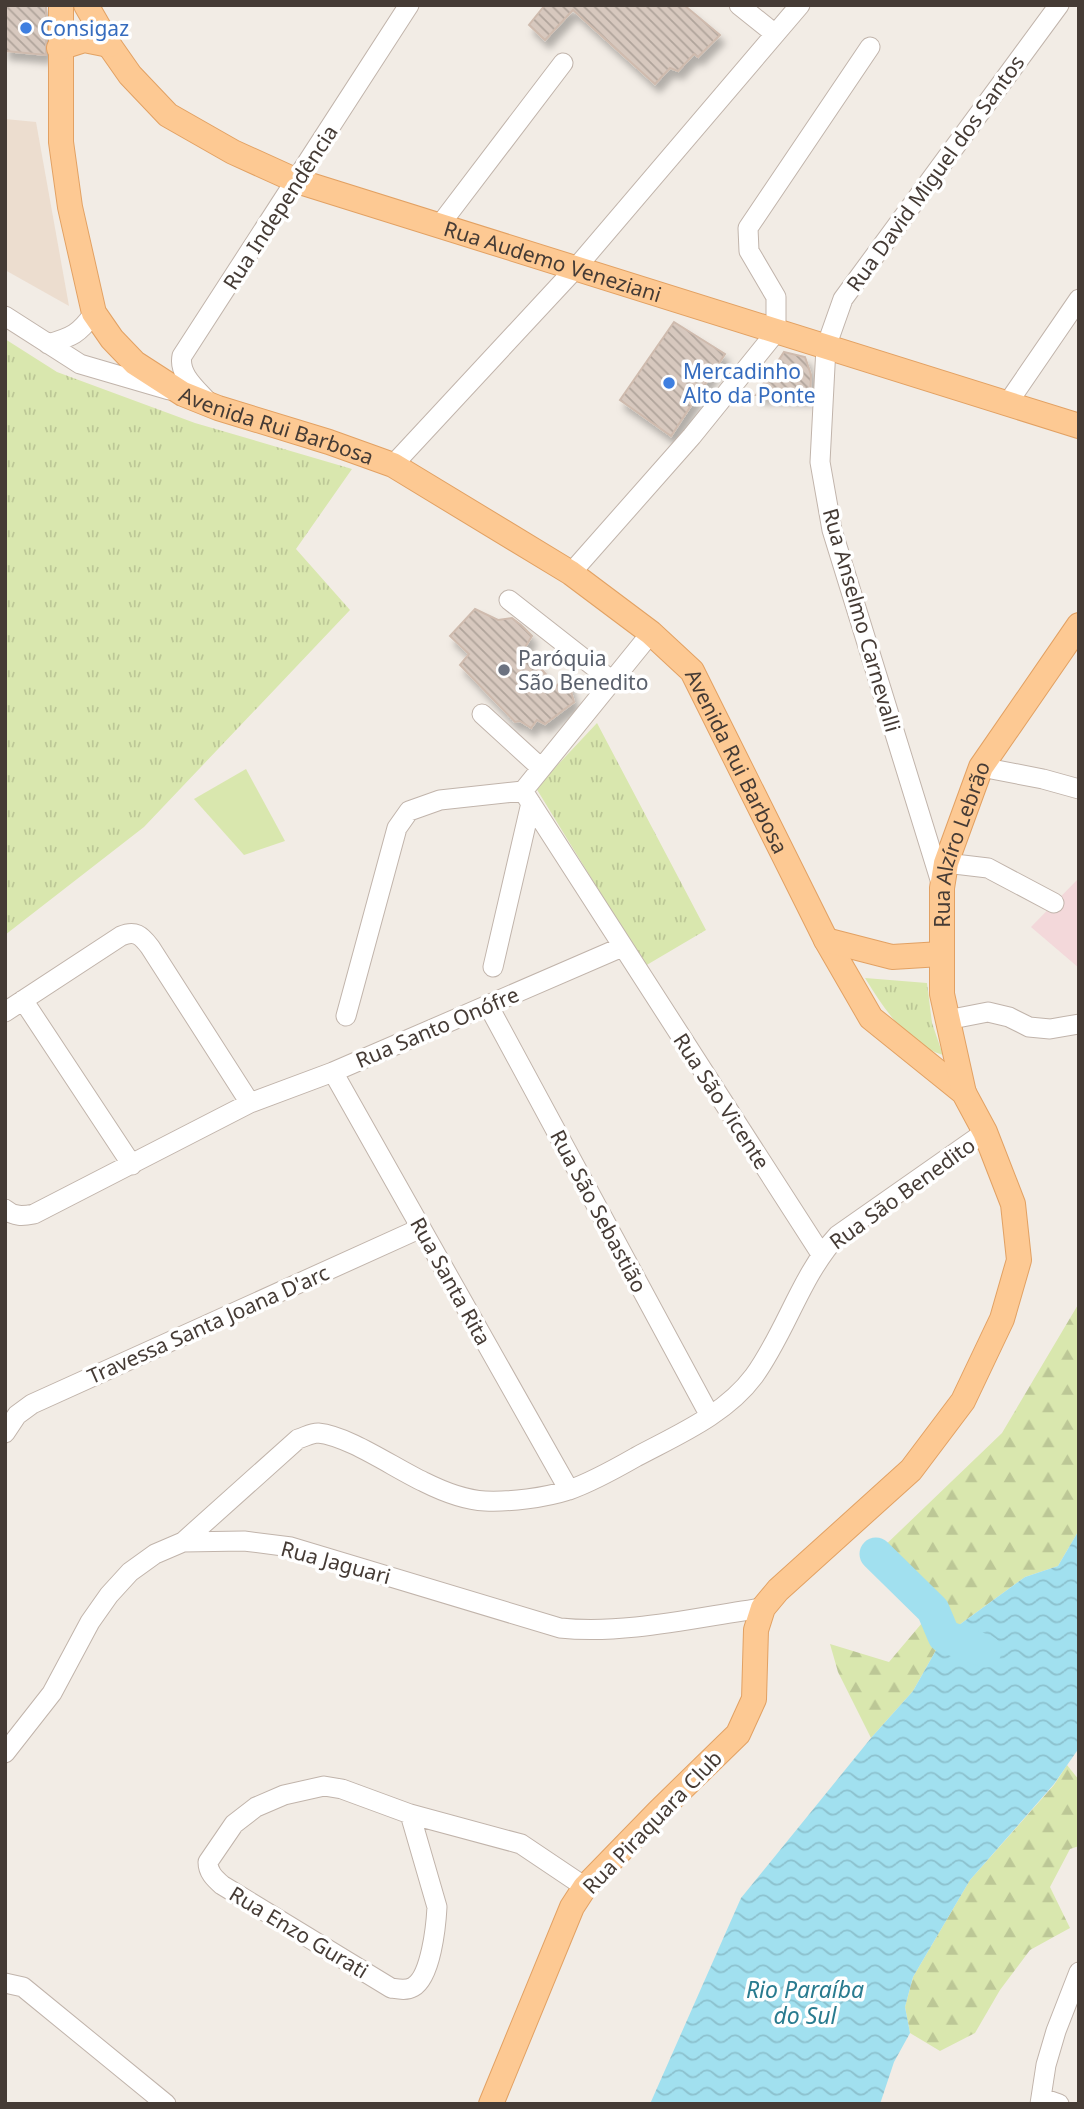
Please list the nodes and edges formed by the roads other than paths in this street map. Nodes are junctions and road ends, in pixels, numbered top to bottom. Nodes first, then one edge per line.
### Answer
1 (61, 5) edge
2 (86, 5) edge
3 (410, 5) edge
4 (739, 5) edge
5 (800, 5) edge
6 (1059, 5) edge
7 (775, 34) junction
8 (108, 45) junction
9 (870, 47) dead end
10 (59, 48) junction
11 (563, 63) dead end
12 (298, 181) junction
13 (439, 226) junction
14 (575, 268) junction
15 (1079, 299) edge
16 (94, 313) junction
17 (5, 316) edge
18 (776, 332) junction
19 (48, 344) junction
20 (826, 348) junction
21 (183, 394) junction
22 (1007, 404) junction
23 (212, 406) junction
24 (1079, 426) edge
25 (393, 465) junction
26 (571, 573) junction
27 (509, 600) dead end
28 (1079, 625) edge
29 (651, 633) junction
30 (611, 680) junction
31 (482, 714) dead end
32 (541, 768) junction
33 (981, 768) junction
34 (1079, 789) edge
35 (527, 797) junction
36 (944, 875) junction
37 (1054, 903) dead end
38 (826, 940) junction
39 (622, 947) junction
40 (941, 954) junction
41 (493, 967) dead end
42 (23, 1000) junction
43 (488, 1005) junction
44 (5, 1012) edge
45 (346, 1016) dead end
46 (947, 1020) junction
47 (1079, 1024) edge
48 (333, 1072) junction
49 (964, 1093) junction
50 (250, 1103) junction
51 (985, 1132) junction
52 (132, 1165) junction
53 (5, 1209) edge
54 (421, 1227) junction
55 (821, 1254) junction
56 (710, 1416) junction
57 (5, 1433) edge
58 (569, 1490) junction
59 (183, 1542) junction
60 (763, 1608) junction
61 (5, 1753) edge
62 (410, 1814) junction
63 (585, 1887) junction
64 (1079, 1972) edge
65 (5, 1983) edge
66 (1047, 2102) edge
67 (166, 2104) edge
68 (491, 2104) edge

1 - 10 main road, Avenida Rui Barbosa
2 - 8 main road, Rua Audemo Veneziani
3 - 12 street, Rua Independência
4 - 7 street
5 - 7 street
6 - 20 street, Rua David Miguel dos Santos
7 - 14 street
8 - 10 main road
8 - 12 main road, Rua Audemo Veneziani
9 - 18 street
10 - 16 main road, Avenida Rui Barbosa
11 - 13 street
12 - 13 main road, Rua Audemo Veneziani
12 - 23 street, Rua Independência
13 - 14 main road, Rua Audemo Veneziani
14 - 18 main road, Rua Audemo Veneziani
14 - 25 street
15 - 22 street
16 - 19 street
16 - 21 main road, Avenida Rui Barbosa
17 - 19 street
18 - 20 main road, Rua Audemo Veneziani
18 - 26 street
19 - 21 street
20 - 22 main road, Rua Audemo Veneziani
20 - 36 street, Rua Anselmo Carnevalli
21 - 23 main road, Avenida Rui Barbosa
22 - 24 main road, Rua Audemo Veneziani
23 - 25 main road, Avenida Rui Barbosa
25 - 26 main road, Avenida Rui Barbosa
26 - 29 main road, Avenida Rui Barbosa
27 - 30 street
28 - 33 main road, Rua Alzíro Lebrão
29 - 30 street
29 - 38 main road, Avenida Rui Barbosa
30 - 32 street
31 - 32 street
32 - 35 street
33 - 34 street
33 - 36 main road, Rua Alzíro Lebrão
35 - 39 street, Rua São Vicente
35 - 41 street
35 - 45 street
36 - 37 street
36 - 40 main road, Rua Alzíro Lebrão
38 - 40 main road
38 - 49 main road, Avenida Rui Barbosa
39 - 43 street, Rua Santo Onófre
39 - 55 street, Rua São Vicente
40 - 46 main road, Rua Alzíro Lebrão
42 - 44 street
42 - 50 street
42 - 52 street
43 - 48 street, Rua Santo Onófre
43 - 56 street, Rua São Sebastião
46 - 47 street
46 - 49 main road, Rua Alzíro Lebrão
48 - 50 street, Rua Santo Onófre
48 - 54 street, Rua Santa Rita
49 - 51 main road, Avenida Rui Barbosa
50 - 52 street, Rua Santo Onófre
51 - 55 street, Rua São Benedito
51 - 60 main road, Avenida Rui Barbosa
52 - 53 street, Rua Santo Onófre
54 - 57 street, Travessa Santa Joana D'arc
54 - 58 street, Rua Santa Rita
55 - 56 street, Rua São Benedito
56 - 58 street, Rua São Benedito
58 - 59 street, Rua São Benedito
59 - 60 street, Rua Jaguari
59 - 61 street, Rua Jaguari
60 - 63 main road, Rua Piraquara Club
62 - 62 street, Rua Enzo Gurati
62 - 63 street, Rua Enzo Gurati
63 - 68 main road, Rua Piraquara Club
64 - 66 street
65 - 67 street

